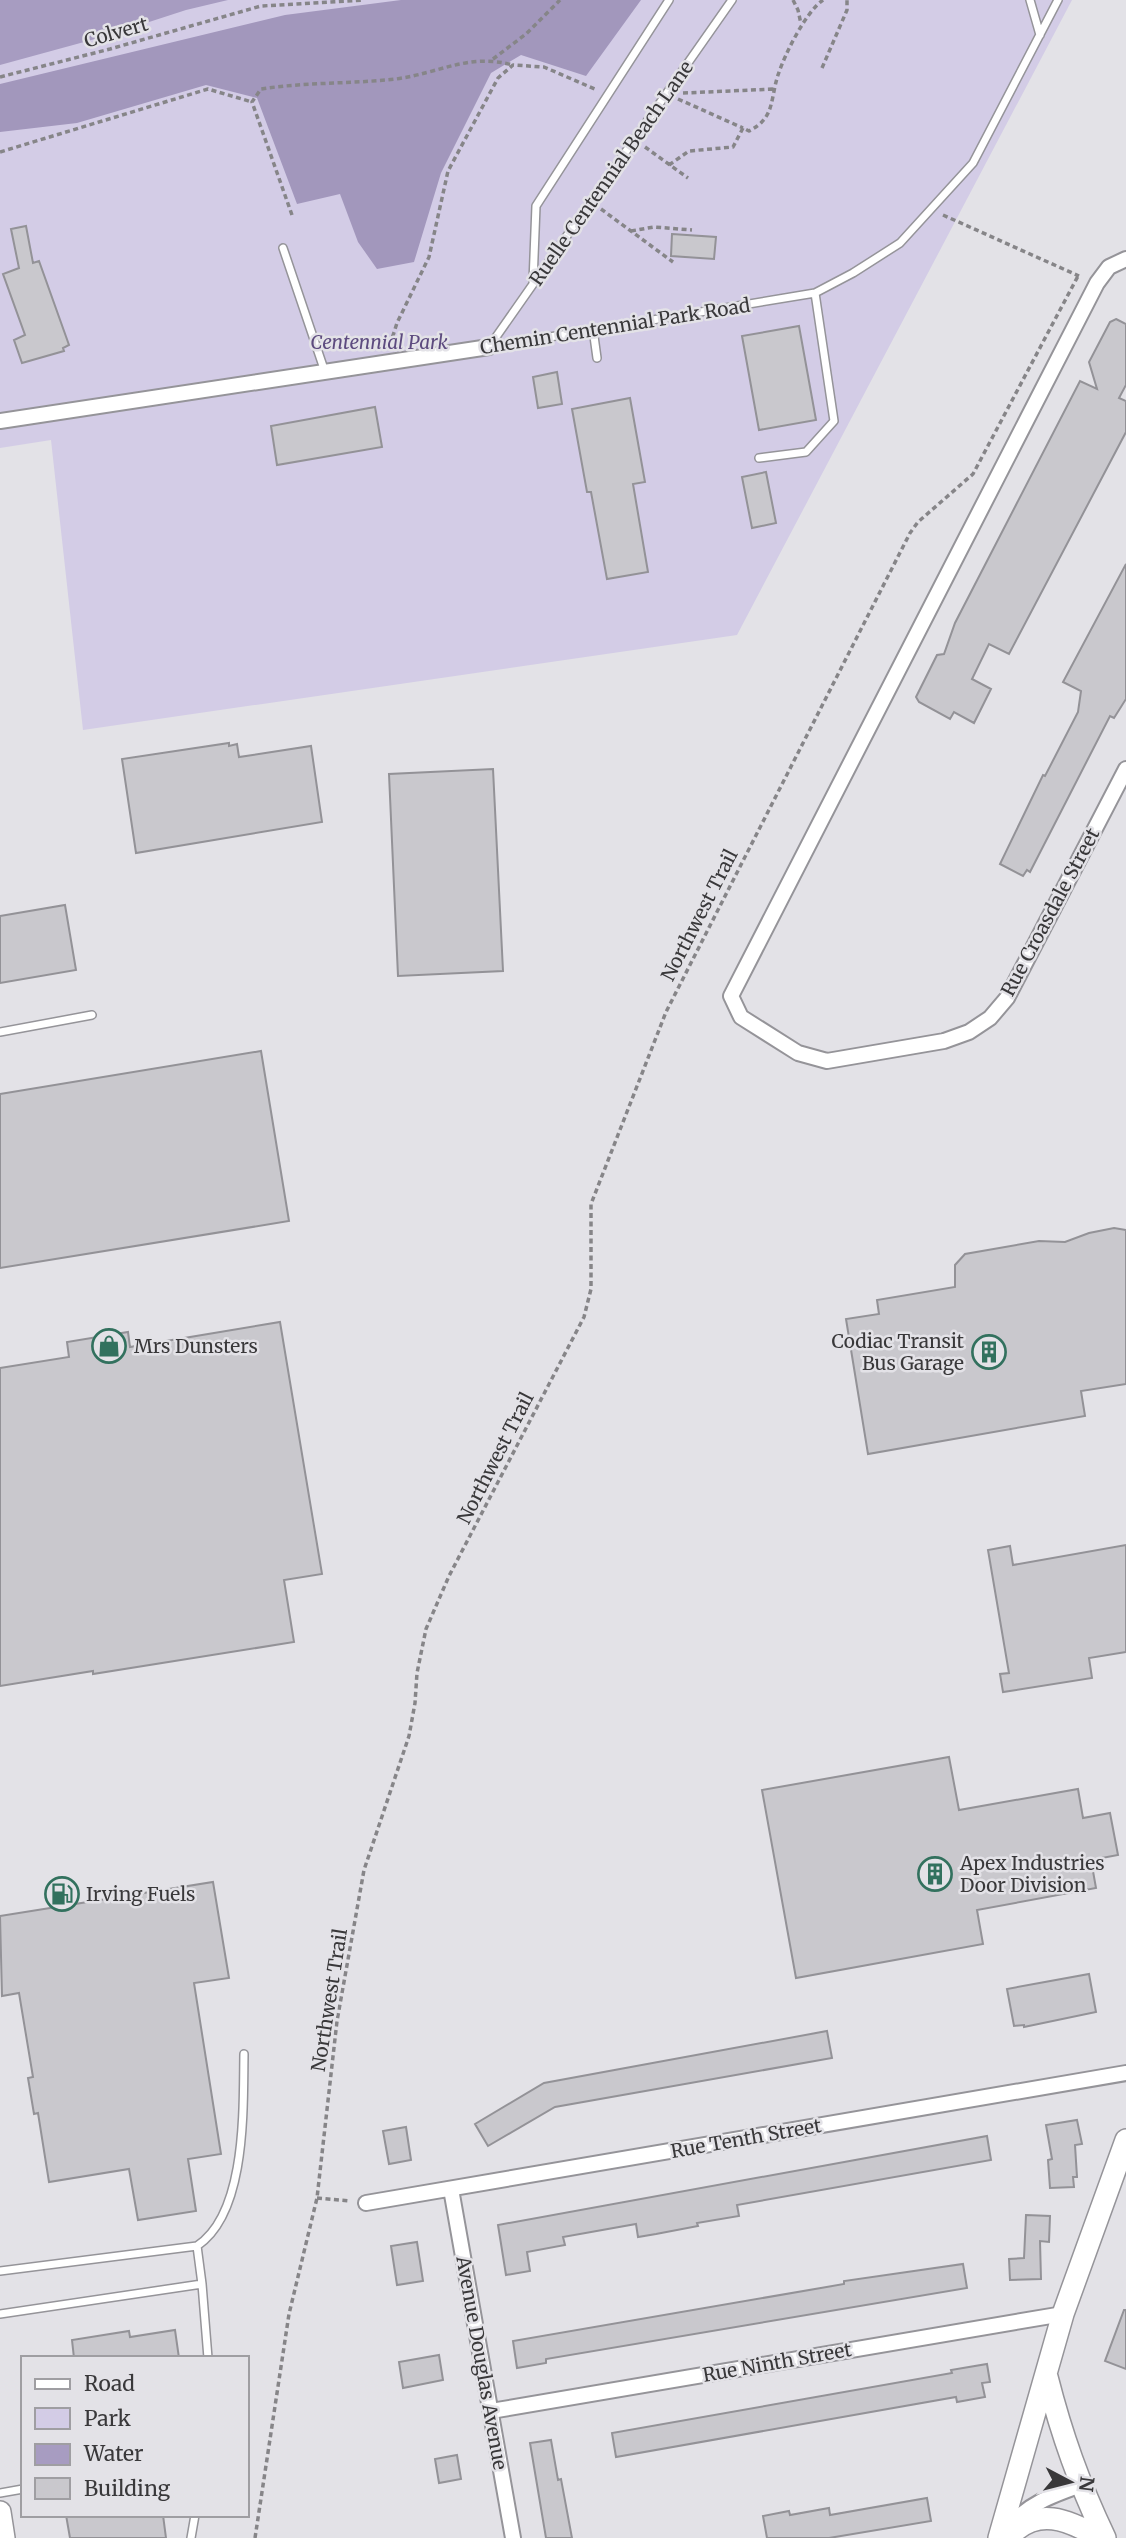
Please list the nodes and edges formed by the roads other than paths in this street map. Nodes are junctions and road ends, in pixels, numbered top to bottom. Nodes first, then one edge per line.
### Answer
1 (669, 0) edge
2 (732, 0) edge
3 (1030, 0) edge
4 (1058, 0) edge
5 (1040, 35) junction
6 (283, 248) dead end
7 (1126, 259) edge
8 (533, 284) junction
9 (814, 293) junction
10 (593, 329) junction
11 (489, 347) junction
12 (597, 358) dead end
13 (324, 372) junction
14 (0, 421) edge
15 (759, 458) dead end
16 (1126, 769) edge
17 (92, 1015) dead end
18 (0, 1032) edge
19 (244, 2054) dead end
20 (1126, 2073) edge
21 (1126, 2140) edge
22 (451, 2189) junction
23 (366, 2203) road end
24 (197, 2246) junction
25 (0, 2272) edge
26 (202, 2284) junction
27 (0, 2314) edge
28 (1063, 2314) junction
29 (208, 2356) edge
30 (1046, 2375) junction
31 (491, 2411) junction
32 (1081, 2486) junction
33 (21, 2489) edge
34 (0, 2493) edge
35 (0, 2512) edge
36 (195, 2517) edge
37 (4, 2538) edge
38 (191, 2538) edge
39 (513, 2538) edge
40 (1000, 2538) edge
41 (1008, 2538) edge
42 (1100, 2538) edge
43 (1105, 2538) edge

1 - 8 lane
2 - 8 lane, Ruelle Centennial Beach Lane
3 - 5 lane
4 - 5 lane, Chemin Centennial Park Road
5 - 9 lane, Chemin Centennial Park Road
6 - 13 lane
7 - 16 street, Rue Croasdale Street
8 - 11 lane, Ruelle Centennial Beach Lane
9 - 10 lane, Chemin Centennial Park Road
9 - 15 lane
10 - 11 lane, Chemin Centennial Park Road
10 - 12 lane
11 - 13 street, Chemin Centennial Park Road
13 - 14 street, Chemin Centennial Park Road
17 - 18 lane
19 - 24 lane
20 - 22 street, Rue Tenth Street
21 - 28 main road
22 - 23 street, Rue Tenth Street
22 - 31 street, Avenue Douglas Avenue
24 - 25 lane
24 - 26 lane
26 - 27 lane
26 - 29 lane
28 - 30 main road
28 - 31 street, Rue Ninth Street
30 - 32 main road
30 - 40 main road
31 - 39 street, Avenue Douglas Avenue
32 - 40 street
32 - 43 main road
33 - 34 lane
35 - 37 main road
36 - 38 lane
41 - 42 main road

